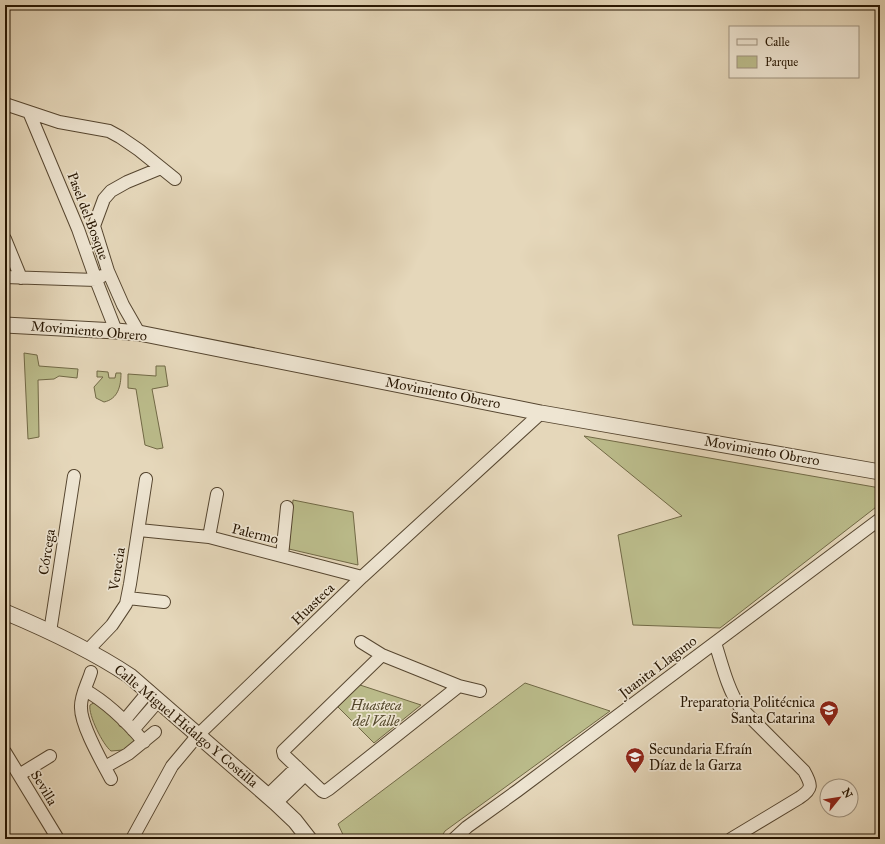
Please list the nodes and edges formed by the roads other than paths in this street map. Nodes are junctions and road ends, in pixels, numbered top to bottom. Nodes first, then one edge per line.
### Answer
1 (5, 104) edge
2 (30, 112) junction
3 (161, 168) junction
4 (175, 179) dead end
5 (94, 226) junction
6 (78, 229) junction
7 (5, 239) edge
8 (108, 271) junction
9 (5, 277) edge
10 (21, 278) junction
11 (96, 280) junction
12 (5, 325) edge
13 (116, 331) junction
14 (139, 333) junction
15 (542, 413) junction
16 (880, 472) edge
17 (74, 476) dead end
18 (146, 479) dead end
19 (217, 494) dead end
20 (287, 507) dead end
21 (880, 519) edge
22 (139, 530) junction
23 (209, 536) junction
24 (282, 556) junction
25 (362, 577) junction
26 (128, 598) junction
27 (164, 602) dead end
28 (5, 612) edge
29 (50, 632) junction
30 (361, 642) dead end
31 (714, 643) junction
32 (88, 650) junction
33 (382, 655) junction
34 (91, 672) dead end
35 (459, 686) junction
36 (85, 690) junction
37 (480, 691) dead end
38 (154, 696) junction
39 (124, 720) junction
40 (133, 730) junction
41 (155, 732) dead end
42 (198, 735) junction
43 (144, 742) junction
44 (5, 752) edge
45 (50, 756) dead end
46 (105, 767) junction
47 (301, 771) junction
48 (19, 776) junction
49 (111, 779) dead end
50 (272, 800) junction
51 (58, 839) edge
52 (132, 839) edge
53 (309, 839) edge
54 (454, 839) edge
55 (731, 839) edge

1 - 2 street
2 - 3 street
2 - 6 street, Pasel del Bosque
3 - 4 street
3 - 5 street
5 - 6 street
5 - 8 street
6 - 11 street, Pasel del Bosque
7 - 10 street
8 - 11 street
8 - 14 street
9 - 10 street
10 - 11 street
11 - 13 street, Pasel del Bosque
12 - 13 street, Movimiento Obrero
13 - 14 street, Movimiento Obrero
14 - 15 street, Movimiento Obrero
15 - 16 street, Movimiento Obrero
15 - 25 street, Huasteca
17 - 29 street, Córcega
18 - 22 street, Venecia
19 - 23 street
20 - 24 street
21 - 31 street, Juanita Llaguno
22 - 23 street, Palermo
22 - 26 street, Venecia
23 - 24 street, Palermo
24 - 25 street, Palermo
25 - 42 street, Huasteca
26 - 27 street
26 - 32 street, Venecia
28 - 29 street, Calle Miguel Hidalgo Y Costilla
29 - 32 street, Calle Miguel Hidalgo Y Costilla
30 - 33 street
31 - 54 street, Juanita Llaguno
31 - 55 street
32 - 38 street, Calle Miguel Hidalgo Y Costilla
33 - 35 street
33 - 47 street
34 - 36 street
35 - 37 street
35 - 47 street
36 - 39 street
36 - 46 street
38 - 39 street
38 - 40 street
38 - 42 street, Calle Miguel Hidalgo Y Costilla
39 - 40 street
40 - 43 street
41 - 43 street
42 - 50 street, Calle Miguel Hidalgo Y Costilla
42 - 52 street, Huasteca
43 - 46 street
44 - 48 street, Sevilla
45 - 48 street
46 - 49 street
47 - 50 street
48 - 51 street, Sevilla
50 - 53 street, Calle Miguel Hidalgo Y Costilla

